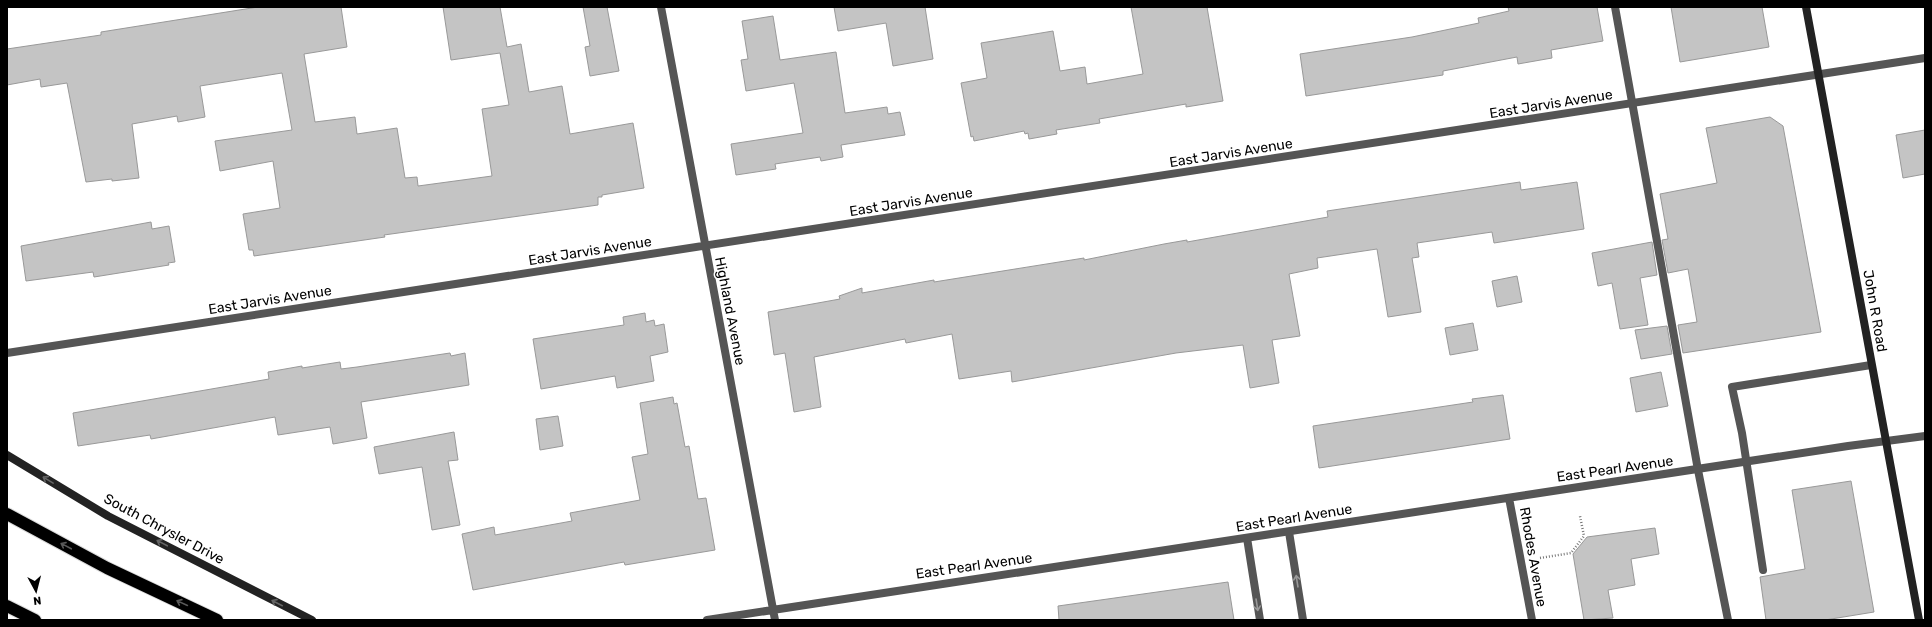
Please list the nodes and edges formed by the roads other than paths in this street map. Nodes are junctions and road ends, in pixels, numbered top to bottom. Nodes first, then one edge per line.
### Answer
1 (661, 7) edge
2 (1615, 7) edge
3 (1806, 7) edge
4 (1925, 58) edge
5 (1818, 75) junction
6 (1634, 104) junction
7 (705, 247) junction
8 (7, 353) edge
9 (1871, 365) junction
10 (1925, 436) edge
11 (1886, 442) junction
12 (7, 455) edge
13 (1747, 463) junction
14 (1698, 470) junction
15 (1510, 498) junction
16 (7, 514) edge
17 (1289, 532) junction
18 (1247, 538) junction
19 (1763, 570) dead end
20 (7, 606) edge
21 (773, 609) junction
22 (35, 620) edge
23 (217, 620) edge
24 (312, 620) edge
25 (707, 620) edge
26 (775, 620) edge
27 (1260, 620) edge
28 (1303, 620) edge
29 (1532, 620) edge
30 (1728, 620) edge
31 (1919, 620) edge

1 - 7 street, Highland Avenue
2 - 6 street
3 - 5 main road, John R Road
4 - 5 street, East Jarvis Avenue
5 - 6 street, East Jarvis Avenue
5 - 9 main road, John R Road
6 - 7 street, East Jarvis Avenue
6 - 14 street
7 - 8 street, East Jarvis Avenue
7 - 21 street, Highland Avenue
9 - 11 main road, John R Road
9 - 13 street
10 - 11 street, East Pearl Avenue
11 - 13 street, East Pearl Avenue
11 - 31 main road, John R Road
24 -> 12 main road, South Chrysler Drive
13 - 14 street, East Pearl Avenue
13 - 19 street
14 - 15 street, East Pearl Avenue
14 - 30 street
15 - 17 street, East Pearl Avenue
15 - 29 street, Rhodes Avenue
23 -> 16 highway
17 - 18 street, East Pearl Avenue
28 -> 17 street
18 - 21 street, East Pearl Avenue
18 -> 27 street
20 - 22 highway
21 - 25 street, East Pearl Avenue
21 - 26 street, Highland Avenue

